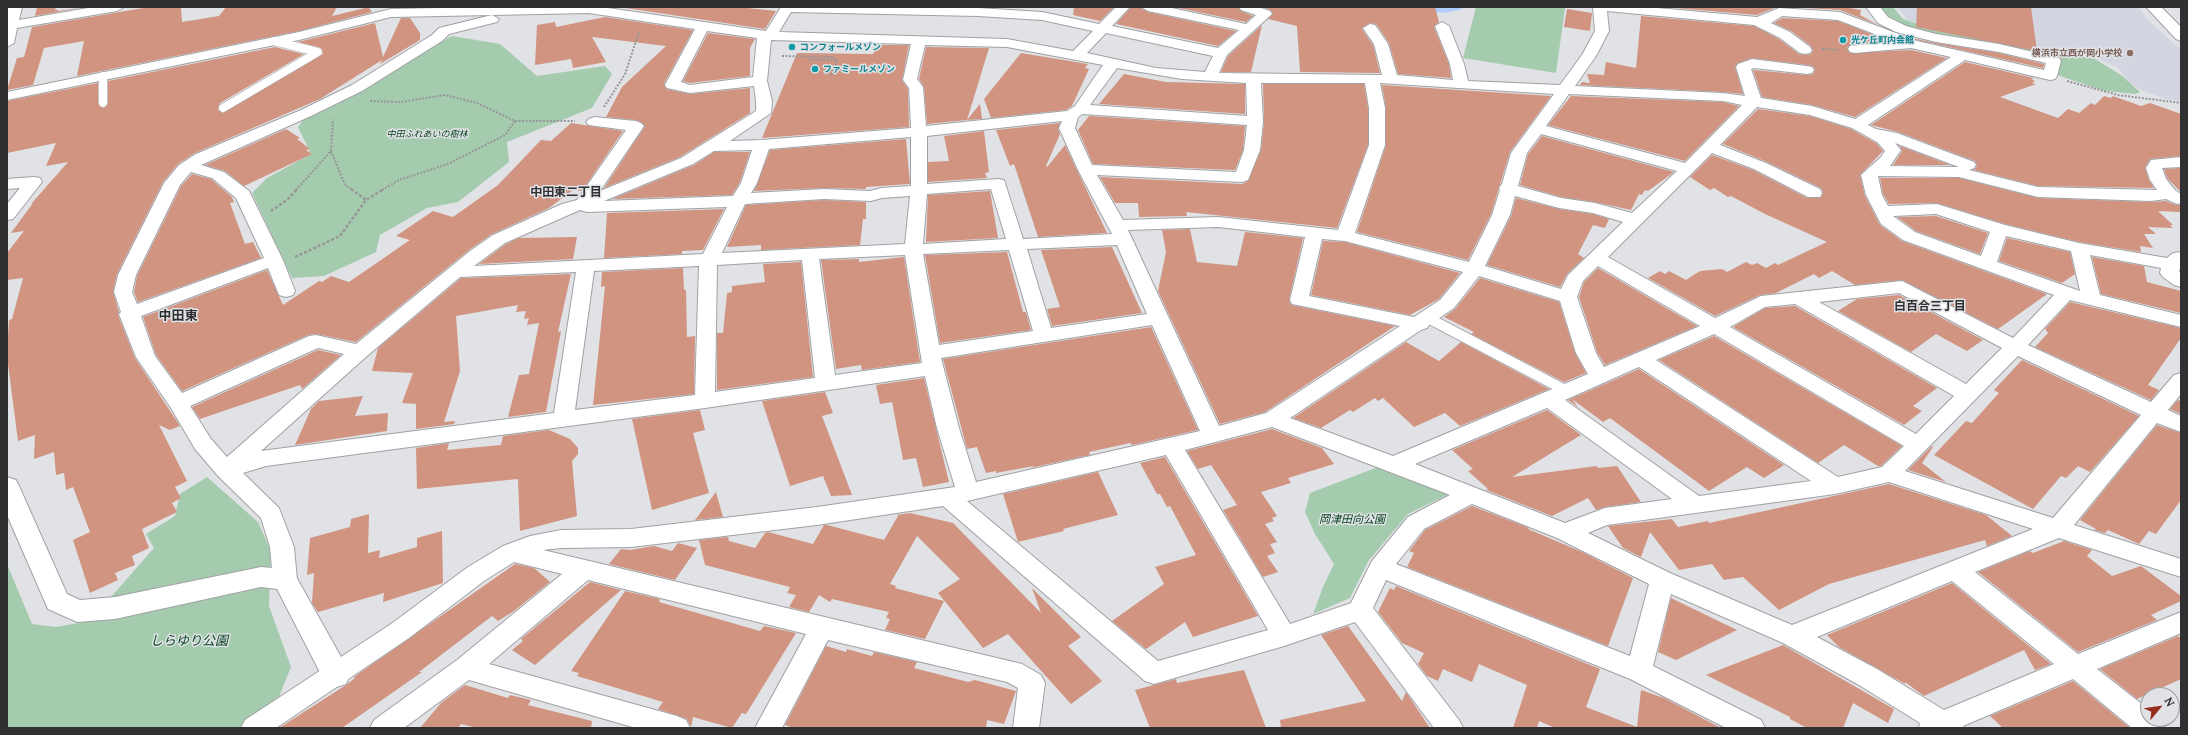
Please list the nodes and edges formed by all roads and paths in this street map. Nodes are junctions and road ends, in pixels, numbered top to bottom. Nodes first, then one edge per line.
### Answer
1 (15, 7) edge
2 (1123, 7) edge
3 (1148, 7) edge
4 (1246, 7) edge
5 (1601, 7) edge
6 (1873, 7) edge
7 (2153, 7) edge
8 (109, 8) edge
9 (589, 8) edge
10 (781, 8) edge
11 (498, 9) edge
12 (386, 10) edge
13 (980, 10) edge
14 (1777, 10) edge
15 (641, 14) edge
16 (1757, 21) junction
17 (10, 26) edge
18 (703, 26) junction
19 (1442, 26) dead end
20 (1103, 28) junction
21 (1248, 28) junction
22 (1370, 28) dead end
23 (767, 35) junction
24 (2181, 36) edge
25 (919, 40) junction
26 (274, 41) junction
27 (7, 43) edge
28 (1913, 44) junction
29 (1855, 49) joint
30 (1805, 50) joint
31 (1221, 54) junction
32 (1077, 55) junction
33 (762, 56) junction
34 (811, 56) junction
35 (1962, 56) junction
36 (835, 57) dead end
37 (1114, 64) junction
38 (1807, 70) dead end
39 (103, 76) junction
40 (831, 76) dead end
41 (1212, 76) junction
42 (2050, 76) junction
43 (1253, 78) junction
44 (1391, 79) junction
45 (1372, 80) junction
46 (760, 81) junction
47 (1461, 85) junction
48 (1566, 88) junction
49 (7, 96) edge
50 (365, 100) dead end
51 (1754, 101) junction
52 (103, 103) dead end
53 (2181, 103) edge
54 (223, 108) dead end
55 (1076, 112) junction
56 (334, 117) dead end
57 (1255, 120) junction
58 (515, 121) junction
59 (594, 122) junction
60 (1536, 128) junction
61 (1863, 128) junction
62 (919, 132) junction
63 (762, 145) junction
64 (710, 146) junction
65 (1710, 147) junction
66 (331, 151) junction
67 (2181, 162) edge
68 (1968, 165) dead end
69 (189, 166) junction
70 (1688, 169) junction
71 (1086, 170) junction
72 (1876, 170) junction
73 (7, 184) edge
74 (1507, 188) junction
75 (919, 191) junction
76 (1814, 193) dead end
77 (2175, 198) edge
78 (366, 200) junction
79 (738, 201) junction
80 (575, 206) junction
81 (1881, 211) junction
82 (7, 215) edge
83 (1636, 220) junction
84 (256, 221) junction
85 (2000, 229) junction
86 (1120, 232) junction
87 (1315, 232) junction
88 (1345, 236) junction
89 (1017, 245) junction
90 (2079, 248) junction
91 (913, 251) junction
92 (810, 256) junction
93 (1597, 258) junction
94 (708, 260) junction
95 (2176, 260) edge
96 (274, 262) junction
97 (1987, 264) junction
98 (586, 266) junction
99 (1476, 269) junction
100 (458, 272) junction
101 (2181, 281) edge
102 (286, 292) dead end
103 (2066, 293) junction
104 (1568, 297) junction
105 (1798, 298) junction
106 (2092, 300) junction
107 (129, 314) junction
108 (1158, 318) junction
109 (1424, 321) junction
110 (2181, 321) edge
111 (1714, 327) junction
112 (1044, 336) junction
113 (2015, 347) junction
114 (360, 351) junction
115 (1641, 359) junction
116 (932, 361) junction
117 (1600, 377) junction
118 (2181, 380) edge
119 (826, 384) junction
120 (1558, 395) junction
121 (1969, 395) junction
122 (705, 401) junction
123 (178, 403) junction
124 (2154, 413) junction
125 (564, 418) junction
126 (1273, 419) junction
127 (2181, 425) edge
128 (1213, 435) junction
129 (1919, 445) junction
130 (1172, 446) junction
131 (1392, 465) junction
132 (226, 470) junction
133 (1889, 474) junction
134 (7, 486) edge
135 (1835, 486) junction
136 (1471, 494) junction
137 (957, 495) junction
138 (1696, 505) junction
139 (2057, 529) junction
140 (1565, 532) junction
141 (512, 552) junction
142 (1380, 568) junction
143 (2181, 568) edge
144 (585, 569) junction
145 (1955, 570) junction
146 (285, 580) junction
147 (1662, 580) junction
148 (1360, 610) junction
149 (2181, 622) edge
150 (822, 628) junction
151 (1284, 636) junction
152 (1792, 636) junction
153 (2075, 666) junction
154 (466, 668) junction
155 (1639, 671) junction
156 (336, 675) junction
157 (1941, 726) edge
158 (254, 728) edge
159 (383, 728) edge
160 (677, 728) edge
161 (768, 728) edge
162 (1026, 728) edge
163 (1450, 728) edge
164 (1752, 728) edge
165 (2152, 728) edge

1 - 17 street
2 - 20 street
3 - 21 street
4 - 21 street
5 - 16 street
5 - 48 street
6 - 42 street
7 - 24 street
8 - 17 street
9 - 11 street
9 - 15 street
10 - 13 street
10 - 23 street
11 - 12 street
11 - 69 street
12 - 26 street
13 - 20 street
14 - 16 street
14 - 28 street
15 - 18 street
15 - 59 path
16 - 30 street
17 - 27 street
18 - 23 street
18 - 46 street
19 - 47 street
20 - 31 street
20 - 32 street
21 - 31 street
22 - 44 street
23 - 25 street
23 - 33 street
25 - 32 street
25 - 62 street
26 - 39 street
26 - 54 lane
28 - 29 street
28 - 35 street
29 - 30 path
31 - 41 street
32 - 37 street
33 - 34 path
33 - 46 street
34 - 36 path
34 - 40 path
35 - 42 street
35 - 61 street
37 - 41 street
37 - 55 street
38 - 51 street
39 - 49 street
39 - 52 lane
41 - 43 street
42 - 53 path
43 - 45 street
43 - 57 street
44 - 45 street
44 - 47 street
45 - 88 street
46 - 64 street
47 - 48 street
48 - 51 street
48 - 60 street
50 - 58 path
51 - 61 street
51 - 65 street
55 - 57 street
55 - 62 street
55 - 71 street
56 - 66 path
57 - 71 street
58 - 59 path
58 - 78 path
59 - 80 street
60 - 70 street
60 - 74 street
61 - 68 street
61 - 72 street
62 - 63 street
62 - 75 street
63 - 64 street
63 - 79 street
64 - 80 street
65 - 70 street
65 - 76 street
66 - 78 path
66 - 84 path
67 - 77 street
69 - 84 street
69 - 107 street
70 - 83 street
71 - 86 street
72 - 77 street
72 - 81 street
73 - 82 street
74 - 83 street
74 - 99 street
75 - 79 street
75 - 89 street
75 - 91 street
78 - 96 path
79 - 80 street
79 - 94 street
80 - 100 street
81 - 85 street
81 - 97 street
83 - 93 street
84 - 96 street
85 - 90 street
85 - 97 street
86 - 87 street
86 - 89 street
86 - 108 street
87 - 88 street
87 - 109 street
88 - 99 street
89 - 91 street
89 - 112 street
90 - 95 street
90 - 106 street
91 - 92 street
91 - 116 street
92 - 94 street
92 - 119 street
93 - 104 street
93 - 111 street
94 - 98 street
94 - 122 street
95 - 101 street
96 - 102 street
96 - 107 street
97 - 103 street
98 - 100 street
98 - 125 street
99 - 104 street
99 - 109 street
100 - 114 street
103 - 106 street
103 - 113 street
104 - 117 street
105 - 111 street
105 - 113 street
105 - 121 street
106 - 110 street
107 - 123 street
108 - 112 street
108 - 128 street
109 - 120 lane
109 - 126 street
111 - 115 street
111 - 129 street
112 - 116 street
113 - 121 street
113 - 124 street
114 - 123 street
114 - 132 street
115 - 117 street
115 - 135 street
116 - 119 street
116 - 137 street
117 - 120 street
118 - 124 street
119 - 122 street
120 - 131 street
120 - 138 street
121 - 129 street
122 - 125 street
123 - 132 street
124 - 127 street
124 - 139 street
125 - 132 street
126 - 128 street
126 - 131 street
128 - 130 street
129 - 133 street
130 - 137 street
130 - 151 street
131 - 136 street
132 - 146 street
133 - 135 street
133 - 139 street
134 - 146 street
135 - 138 street
136 - 140 street
136 - 142 street
137 - 141 street
137 - 151 street
138 - 140 street
139 - 143 street
139 - 145 street
140 - 147 street
141 - 144 street
141 - 156 street
142 - 148 street
142 - 155 street
144 - 150 street
144 - 154 street
145 - 152 street
145 - 153 street
146 - 156 street
147 - 152 street
147 - 155 street
148 - 151 street
148 - 163 street
149 - 153 street
150 - 161 street
150 - 162 street
152 - 157 street
153 - 157 street
153 - 165 street
154 - 159 street
154 - 160 street
155 - 164 street
156 - 158 street

